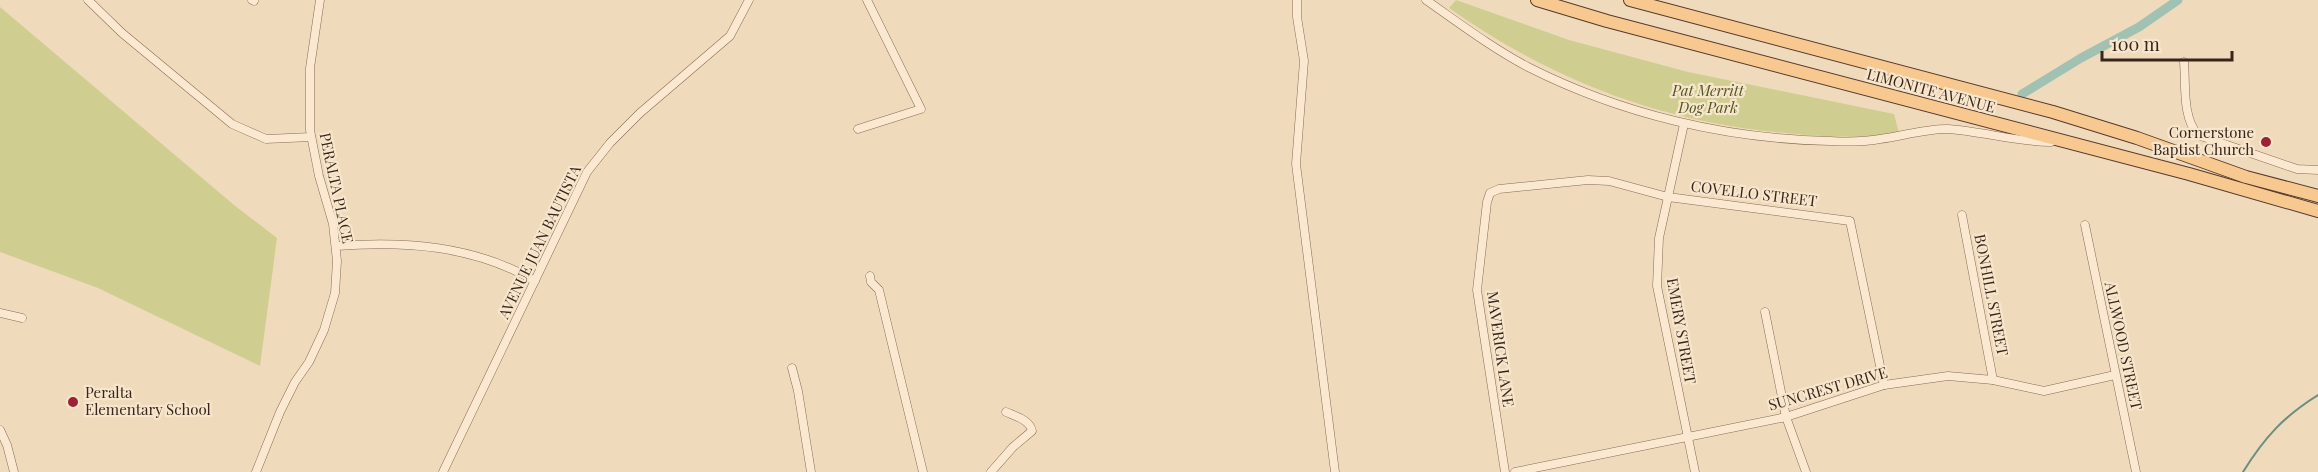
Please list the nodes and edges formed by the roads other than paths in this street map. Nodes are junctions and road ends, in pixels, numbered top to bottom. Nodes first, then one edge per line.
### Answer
1 (88, 0) edge
2 (320, 0) edge
3 (749, 0) edge
4 (867, 0) edge
5 (1297, 0) edge
6 (1426, 0) edge
7 (1537, 0) edge
8 (1630, 0) edge
9 (2184, 62) dead end
10 (1684, 124) junction
11 (858, 129) dead end
12 (311, 137) junction
13 (2065, 142) junction
14 (2318, 170) edge
15 (1490, 193) joint
16 (2318, 196) edge
17 (1668, 197) junction
18 (2318, 211) edge
19 (1962, 215) dead end
20 (2085, 225) dead end
21 (336, 246) junction
22 (870, 276) dead end
23 (535, 281) junction
24 (1765, 312) dead end
25 (0, 314) edge
26 (22, 318) dead end
27 (792, 368) dead end
28 (2115, 375) junction
29 (1993, 380) junction
30 (1884, 385) junction
31 (1006, 412) dead end
32 (1786, 417) junction
33 (0, 430) edge
34 (1688, 437) junction
35 (14, 472) edge
36 (256, 472) edge
37 (443, 472) edge
38 (811, 472) edge
39 (923, 472) edge
40 (991, 472) edge
41 (1335, 472) edge
42 (1505, 472) edge
43 (1515, 472) edge
44 (1695, 472) edge
45 (1806, 472) edge
46 (2136, 472) edge

1 - 12 street
2 - 12 street, PERALTA PLACE
3 - 23 street, AVENUE JUAN BAUTISTA
4 - 11 street
5 - 41 street
6 - 10 street
7 - 13 main road, LIMONITE AVENUE
8 - 16 main road, LIMONITE AVENUE
9 - 14 street
10 - 13 street
10 - 17 street, EMERY STREET
12 - 21 street, PERALTA PLACE
13 - 18 main road, LIMONITE AVENUE
15 - 17 street, COVELLO STREET
15 - 42 street, MAVERICK LANE
17 - 30 street, COVELLO STREET
17 - 34 street, EMERY STREET
19 - 29 street, BONHILL STREET
20 - 28 street, ALLWOOD STREET
21 - 23 street
21 - 36 street, PERALTA PLACE
22 - 39 street
23 - 37 street, AVENUE JUAN BAUTISTA
24 - 32 street
25 - 26 street
27 - 38 street
28 - 29 street, SUNCREST DRIVE
28 - 46 street, ALLWOOD STREET
29 - 30 street, SUNCREST DRIVE
30 - 32 street, SUNCREST DRIVE
31 - 40 street
32 - 34 street, SUNCREST DRIVE
32 - 45 street
33 - 35 street
34 - 43 street, SUNCREST DRIVE
34 - 44 street, EMERY STREET

